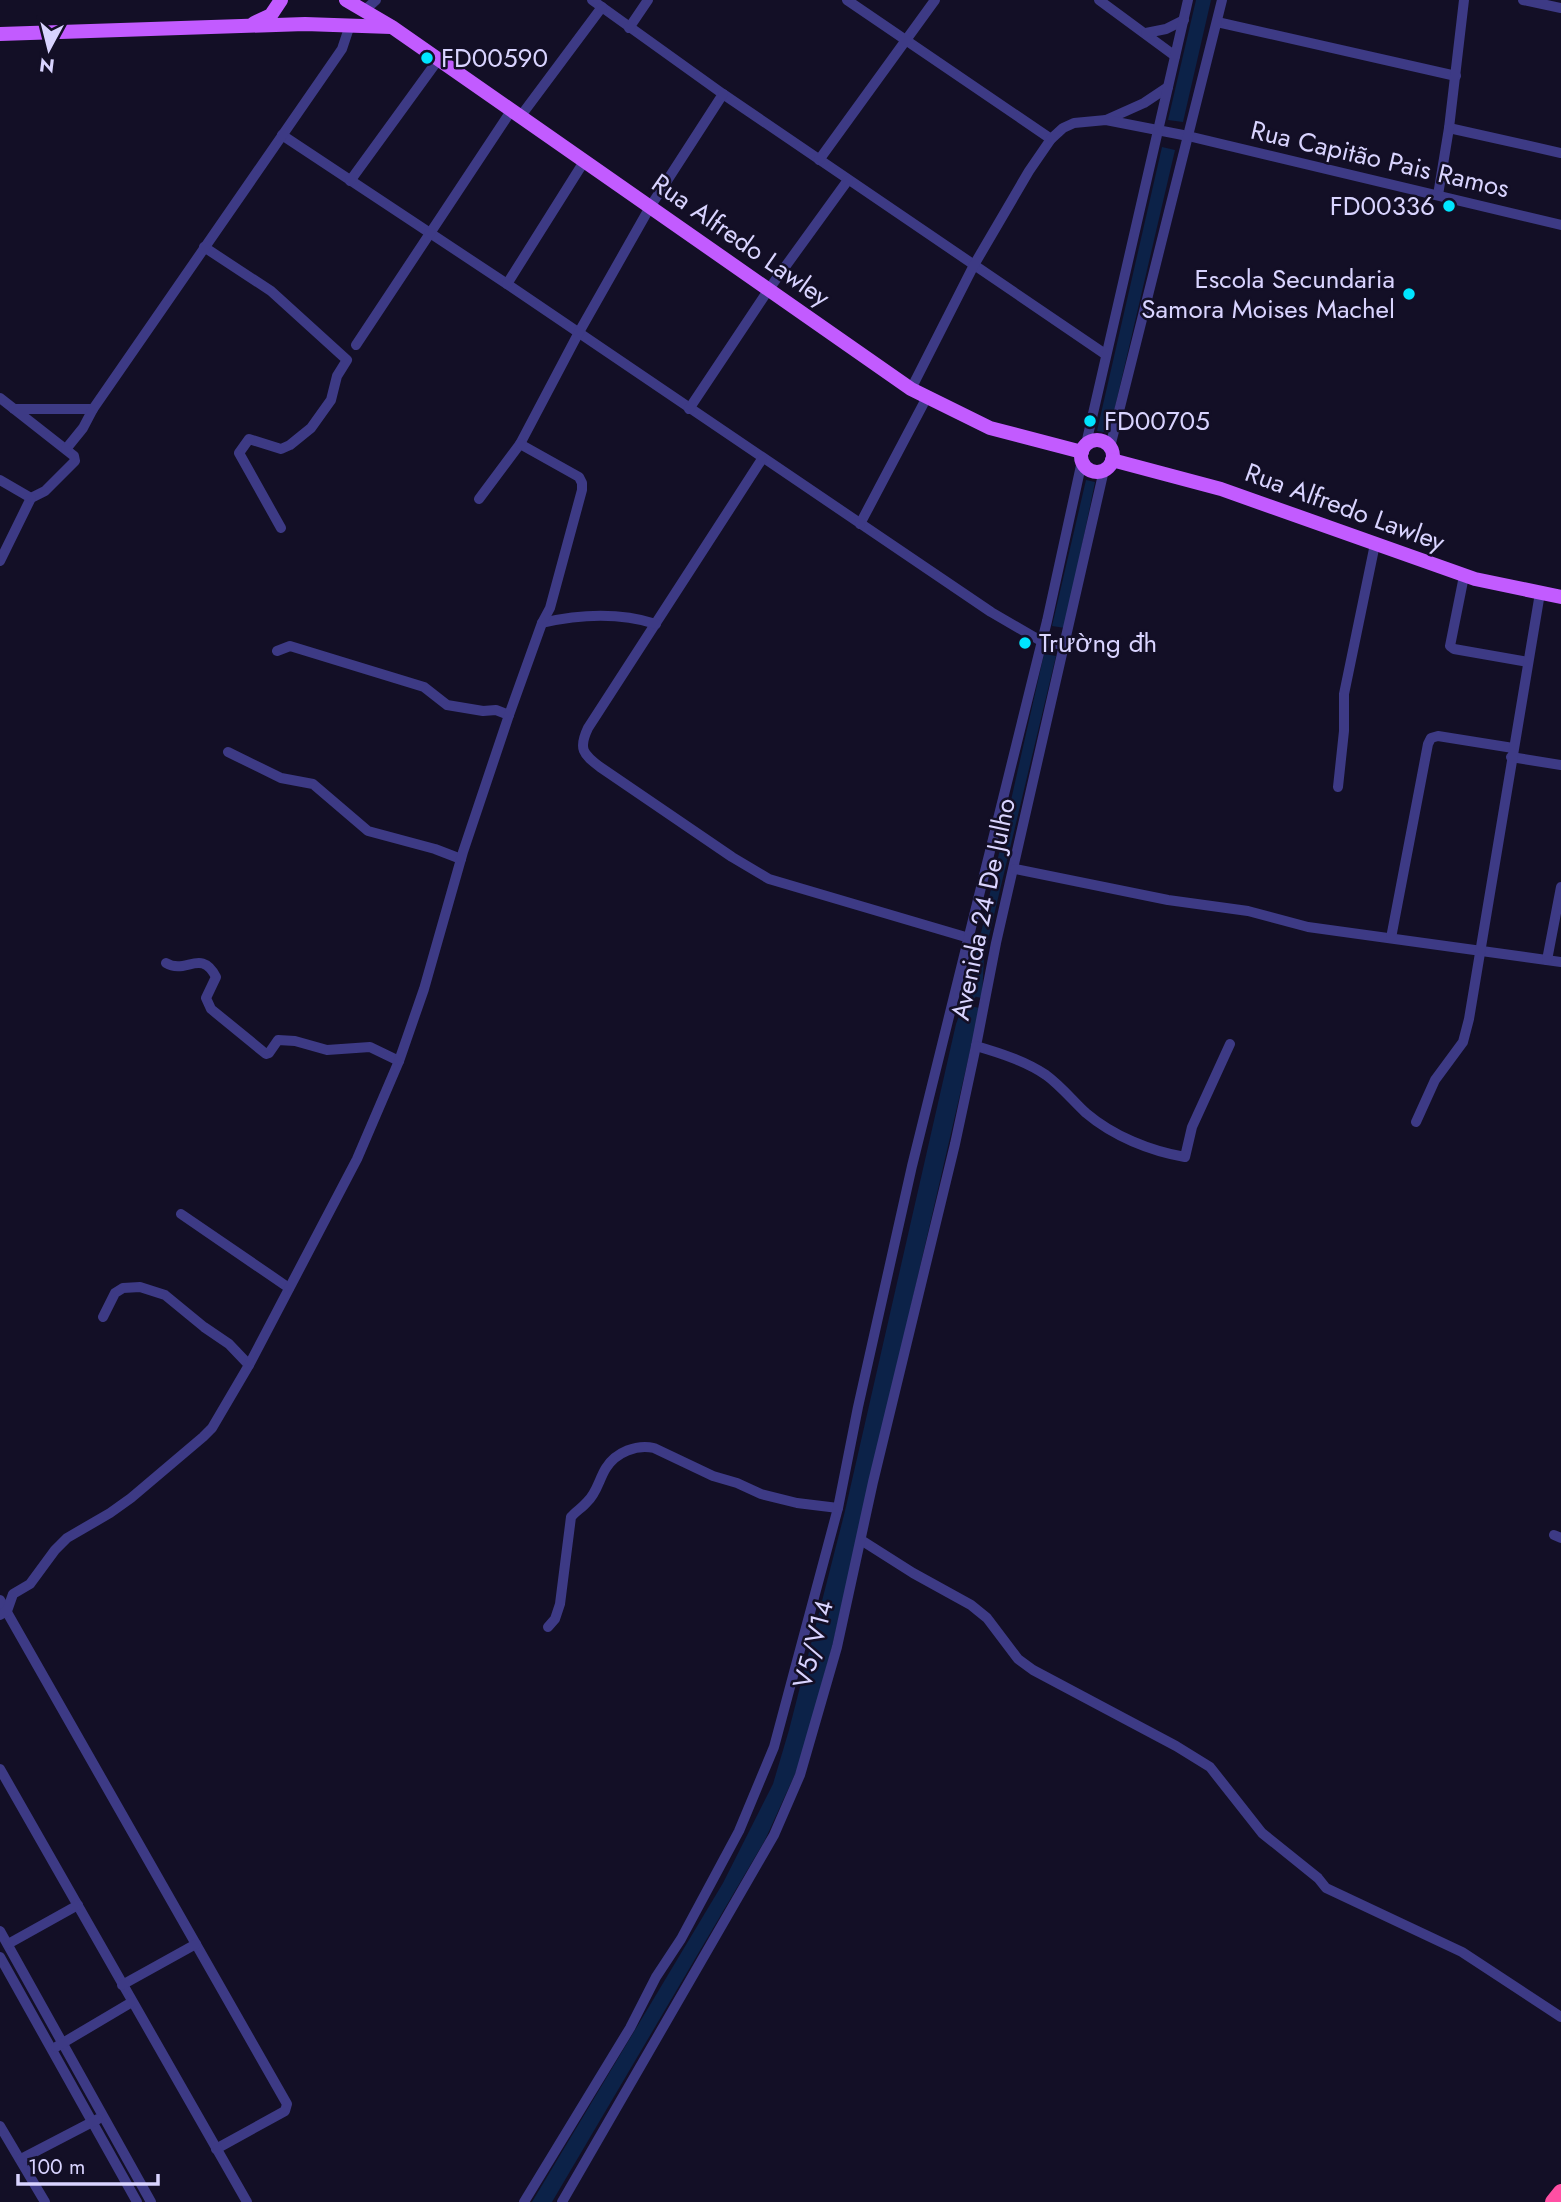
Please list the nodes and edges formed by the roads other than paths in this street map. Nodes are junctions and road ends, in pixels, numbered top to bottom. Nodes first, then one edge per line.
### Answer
1 (346, 0) edge
2 (376, 0) edge
3 (592, 0) edge
4 (648, 0) edge
5 (847, 0) edge
6 (935, 0) edge
7 (1099, 0) edge
8 (1188, 0) edge
9 (1222, 0) edge
10 (1464, 0) edge
11 (1526, 0) edge
12 (280, 2) edge
13 (602, 7) junction
14 (1561, 8) edge
15 (365, 10) junction
16 (1184, 20) junction
17 (1217, 22) junction
18 (305, 24) junction
19 (250, 25) junction
20 (350, 25) junction
21 (392, 27) junction
22 (629, 27) junction
23 (1146, 33) junction
24 (0, 34) edge
25 (907, 41) junction
26 (1175, 56) junction
27 (438, 60) junction
28 (1456, 76) junction
29 (1168, 87) junction
30 (723, 94) junction
31 (515, 114) junction
32 (1106, 120) junction
33 (1449, 128) junction
34 (1157, 130) junction
35 (282, 135) junction
36 (1188, 136) junction
37 (1051, 139) junction
38 (1561, 153) edge
39 (585, 160) junction
40 (819, 160) junction
41 (848, 180) junction
42 (350, 181) junction
43 (1438, 195) junction
44 (650, 207) junction
45 (1561, 225) edge
46 (429, 233) junction
47 (204, 247) junction
48 (974, 265) junction
49 (507, 284) junction
50 (769, 289) junction
51 (578, 334) junction
52 (356, 345) dead end
53 (1105, 354) junction
54 (911, 389) junction
55 (927, 397) junction
56 (0, 398) edge
57 (14, 409) junction
58 (93, 409) junction
59 (689, 409) junction
60 (520, 444) junction
61 (65, 449) junction
62 (1083, 452) junction
63 (762, 459) junction
64 (1109, 459) junction
65 (0, 480) edge
66 (32, 498) junction
67 (479, 499) dead end
68 (860, 524) junction
69 (281, 528) dead end
70 (1375, 544) junction
71 (0, 561) edge
72 (1464, 576) junction
73 (1540, 593) junction
74 (1561, 597) edge
75 (542, 623) junction
76 (656, 624) junction
77 (1041, 641) junction
78 (1064, 645) junction
79 (276, 651) dead end
80 (1528, 662) junction
81 (509, 715) junction
82 (228, 752) dead end
83 (1512, 753) junction
84 (1561, 765) edge
85 (1338, 787) dead end
86 (461, 859) junction
87 (1015, 869) junction
88 (1561, 887) edge
89 (969, 938) junction
90 (1391, 938) junction
91 (1479, 950) junction
92 (1547, 960) junction
93 (1561, 962) edge
94 (166, 963) dead end
95 (1230, 1044) dead end
96 (976, 1046) junction
97 (399, 1061) junction
98 (1416, 1122) dead end
99 (181, 1214) dead end
100 (289, 1287) junction
101 (103, 1317) dead end
102 (249, 1366) junction
103 (838, 1508) junction
104 (861, 1540) junction
105 (0, 1600) edge
106 (4, 1613) edge
107 (548, 1627) dead end
108 (0, 1769) edge
109 (78, 1905) junction
110 (0, 1931) edge
111 (8, 1944) junction
112 (196, 1944) junction
113 (0, 1957) edge
114 (122, 1985) junction
115 (132, 2002) junction
116 (1561, 2017) edge
117 (56, 2047) junction
118 (103, 2116) junction
119 (92, 2122) junction
120 (0, 2126) edge
121 (216, 2149) junction
122 (21, 2159) junction
123 (1561, 2192) edge
124 (45, 2202) edge
125 (136, 2202) edge
126 (151, 2202) edge
127 (247, 2202) edge
128 (524, 2202) edge
129 (562, 2202) edge
130 (1553, 2202) edge

1 - 15 main road, Rua Alfredo Lawley
2 - 15 street
3 - 13 street
4 - 22 street
5 - 25 street
6 - 25 street
7 - 23 street
8 - 16 street
9 - 17 street, Avenida 24 De Julho
10 - 28 street
11 - 14 street
12 - 18 main road
12 - 19 main road
13 - 22 street
13 - 31 street
15 - 20 main road
15 - 21 main road, Rua Alfredo Lawley
16 - 23 street
16 - 26 street
17 - 28 street
17 - 36 street, Avenida 24 De Julho
18 - 19 main road
18 - 20 main road
19 - 24 main road
20 - 21 main road
20 - 35 street
21 - 27 main road, Rua Alfredo Lawley
22 - 30 street
23 - 26 street
25 - 37 street
25 - 40 street
26 - 29 street
27 - 31 main road, Rua Alfredo Lawley
27 - 42 street
28 - 33 street
29 - 32 street
29 - 34 street
30 - 40 street
30 - 44 street
31 - 39 main road, Rua Alfredo Lawley
31 - 46 street
32 - 34 street, Rua Capitão Pais Ramos
32 - 37 street
33 - 38 street
33 - 43 street
34 - 36 street, Rua Capitão Pais Ramos
34 - 53 street
35 - 42 street
35 - 47 street
36 - 43 street, Rua Capitão Pais Ramos
36 - 64 street, Avenida 24 De Julho
37 - 48 street
39 - 44 main road, Rua Alfredo Lawley
39 - 49 street
40 - 41 street
41 - 48 street
41 - 50 street
42 - 46 street
43 - 45 street, Rua Capitão Pais Ramos
44 - 50 main road, Rua Alfredo Lawley
44 - 51 street
46 - 49 street
46 - 52 street
47 - 58 street
47 - 69 street
48 - 53 street
48 - 54 street
49 - 51 street
50 - 54 main road, Rua Alfredo Lawley
50 - 59 street
51 - 59 street
51 - 60 street
53 - 62 street
54 - 55 main road, Rua Alfredo Lawley
55 - 62 main road, Rua Alfredo Lawley
55 - 68 street
56 - 57 street
57 - 58 street
57 - 61 street
58 - 61 street
59 - 63 street
60 - 67 street
60 - 75 street
61 - 66 street
62 - 64 main road
62 - 64 main road
62 - 77 street
63 - 68 street
63 - 76 street
64 - 70 main road, Rua Alfredo Lawley
64 - 78 street, Avenida 24 De Julho
65 - 66 street
66 - 71 street
68 - 77 street
70 - 72 main road, Rua Alfredo Lawley
70 - 85 street
72 - 73 main road, Rua Alfredo Lawley
72 - 80 street
73 - 74 main road, Rua Alfredo Lawley
73 - 80 street
75 - 76 street
75 - 81 street
76 - 89 street
77 - 78 street
77 - 89 street
78 - 87 street, Avenida 24 De Julho
79 - 81 street
80 - 83 street
81 - 86 street
82 - 86 street
83 - 84 street
83 - 90 street
83 - 91 street
86 - 97 street
87 - 90 street
87 - 96 street, Avenida 24 De Julho
88 - 92 street
89 - 103 street
90 - 91 street
91 - 92 street
91 - 98 street
92 - 93 street
94 - 97 street
95 - 96 street, Avenida 24 De Julho
96 - 104 street, V5/V14
97 - 100 street
99 - 100 street
100 - 102 street
101 - 102 street
102 - 106 street
103 - 107 street
103 - 128 street
104 - 116 street
104 - 129 street, V5/V14
105 - 106 street
106 - 112 street
108 - 109 street
109 - 111 street
109 - 114 street
110 - 111 street
111 - 117 street
112 - 114 street
112 - 121 street
113 - 117 street
114 - 115 street
115 - 117 street
115 - 121 street
117 - 118 street
117 - 119 street
118 - 119 street
118 - 126 street
119 - 122 street
119 - 125 street
120 - 122 street
121 - 127 street
122 - 124 street
123 - 130 highway

